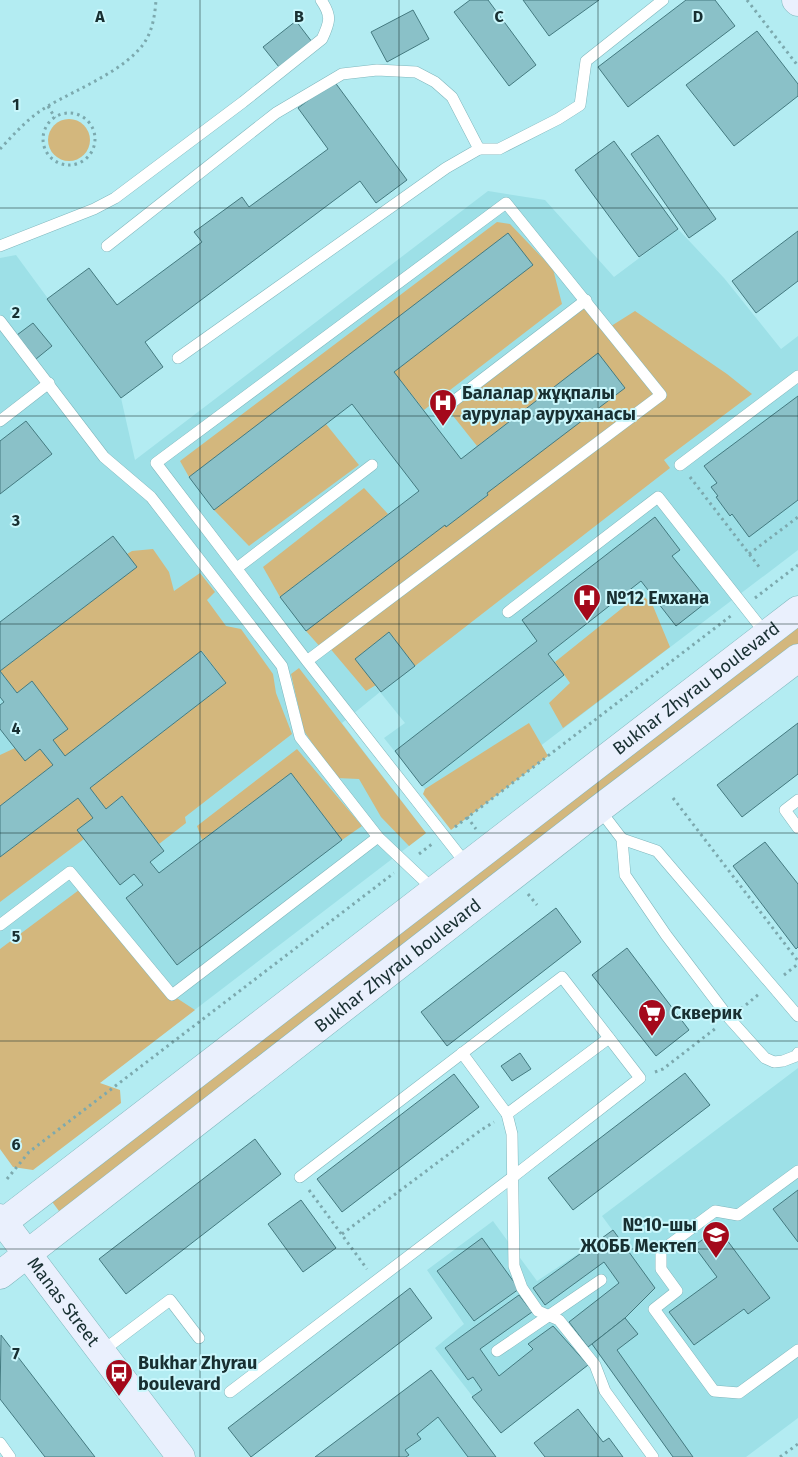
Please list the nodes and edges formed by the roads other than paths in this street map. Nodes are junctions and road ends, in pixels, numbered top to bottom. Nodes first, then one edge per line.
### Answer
1 (321, 0) edge
2 (664, 0) edge
3 (479, 149) junction
4 (0, 246) edge
5 (108, 246) dead end
6 (586, 300) junction
7 (0, 321) edge
8 (178, 358) dead end
9 (798, 376) edge
10 (48, 383) junction
11 (446, 407) dead end
12 (0, 422) edge
13 (680, 464) road end
14 (372, 465) dead end
15 (237, 568) junction
16 (798, 610) edge
17 (508, 612) dead end
18 (766, 634) junction
19 (798, 658) edge
20 (307, 661) junction
21 (798, 800) edge
22 (599, 809) junction
23 (798, 828) edge
24 (378, 838) junction
25 (622, 840) junction
26 (467, 865) junction
27 (434, 890) junction
28 (0, 925) edge
29 (798, 1016) edge
30 (609, 1038) junction
31 (462, 1053) junction
32 (797, 1056) edge
33 (507, 1114) junction
34 (798, 1171) edge
35 (514, 1176) junction
36 (300, 1177) road end
37 (1, 1222) edge
38 (28, 1254) junction
39 (0, 1275) edge
40 (601, 1280) dead end
41 (549, 1316) junction
42 (200, 1338) dead end
43 (798, 1350) edge
44 (497, 1351) dead end
45 (102, 1352) junction
46 (230, 1392) dead end
47 (0, 1443) edge
48 (10, 1457) edge
49 (181, 1457) edge
50 (653, 1457) edge

1 - 4 lane
2 - 3 lane
3 - 5 lane
3 - 8 lane
6 - 11 lane
6 - 15 lane
6 - 20 lane
7 - 10 lane
9 - 13 lane
10 - 12 lane
10 - 24 lane
14 - 15 lane
15 - 20 lane
16 - 18 street, Bukhar Zhyrau boulevard
17 - 18 lane
18 - 26 street, Bukhar Zhyrau boulevard
19 - 22 street, Bukhar Zhyrau boulevard
20 - 26 lane
21 - 23 lane
22 - 25 lane
22 - 38 street, Bukhar Zhyrau boulevard
24 - 27 lane
24 - 28 lane
25 - 29 lane
25 - 32 lane
26 - 27 street, Bukhar Zhyrau boulevard
27 - 37 street, Bukhar Zhyrau boulevard
30 - 31 lane
30 - 33 lane
30 - 35 lane
31 - 33 lane
31 - 36 lane
33 - 35 lane
34 - 43 lane
35 - 41 lane
35 - 46 lane
37 - 38 street, Manas Street
38 - 39 street, Bukhar Zhyrau boulevard
38 - 45 street, Manas Street
40 - 41 lane
41 - 44 lane
41 - 50 lane
42 - 45 lane
45 - 49 street, Manas Street
47 - 48 lane

